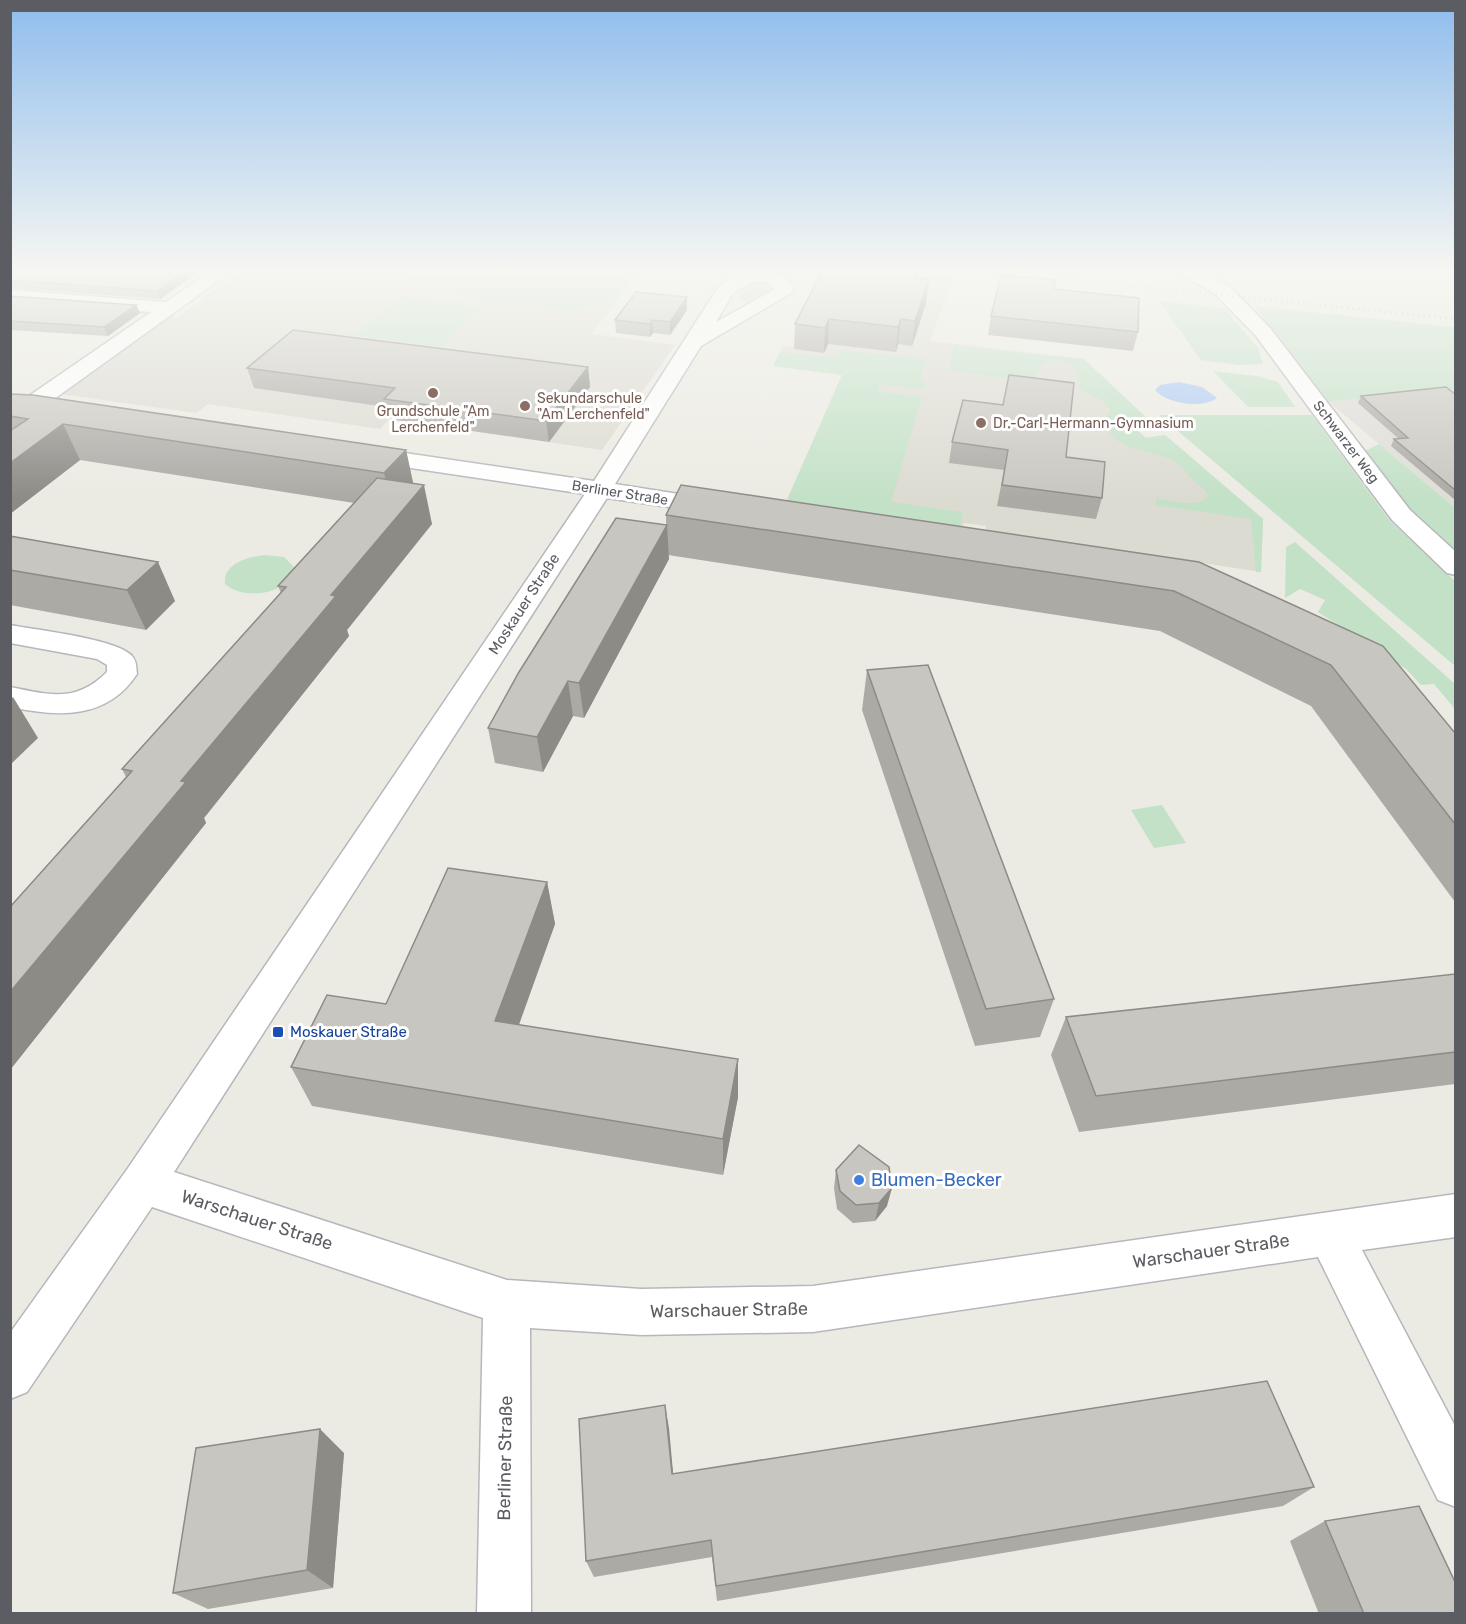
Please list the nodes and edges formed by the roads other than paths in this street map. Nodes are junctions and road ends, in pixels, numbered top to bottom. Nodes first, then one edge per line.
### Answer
1 (115, 347) edge
2 (692, 347) edge
3 (1274, 347) edge
4 (10, 420) edge
5 (46, 421) edge
6 (335, 450) edge
7 (600, 490) junction
8 (737, 510) edge
9 (1455, 567) edge
10 (10, 634) edge
11 (10, 697) edge
12 (143, 1183) junction
13 (1455, 1215) edge
14 (1330, 1234) junction
15 (507, 1303) junction
16 (10, 1375) edge
17 (1455, 1482) edge
18 (504, 1614) edge

1 - 4 street
2 - 7 street, Moskauer Straße
3 - 9 street, Schwarzer Weg
4 - 5 street
6 - 7 street, Berliner Straße
7 - 8 street, Berliner Straße
7 - 12 street, Moskauer Straße
10 - 11 street
12 - 15 street, Warschauer Straße
12 - 16 street, Moskauer Straße
13 - 14 street, Warschauer Straße
14 - 15 street, Warschauer Straße
14 - 17 street
15 - 18 street, Berliner Straße

